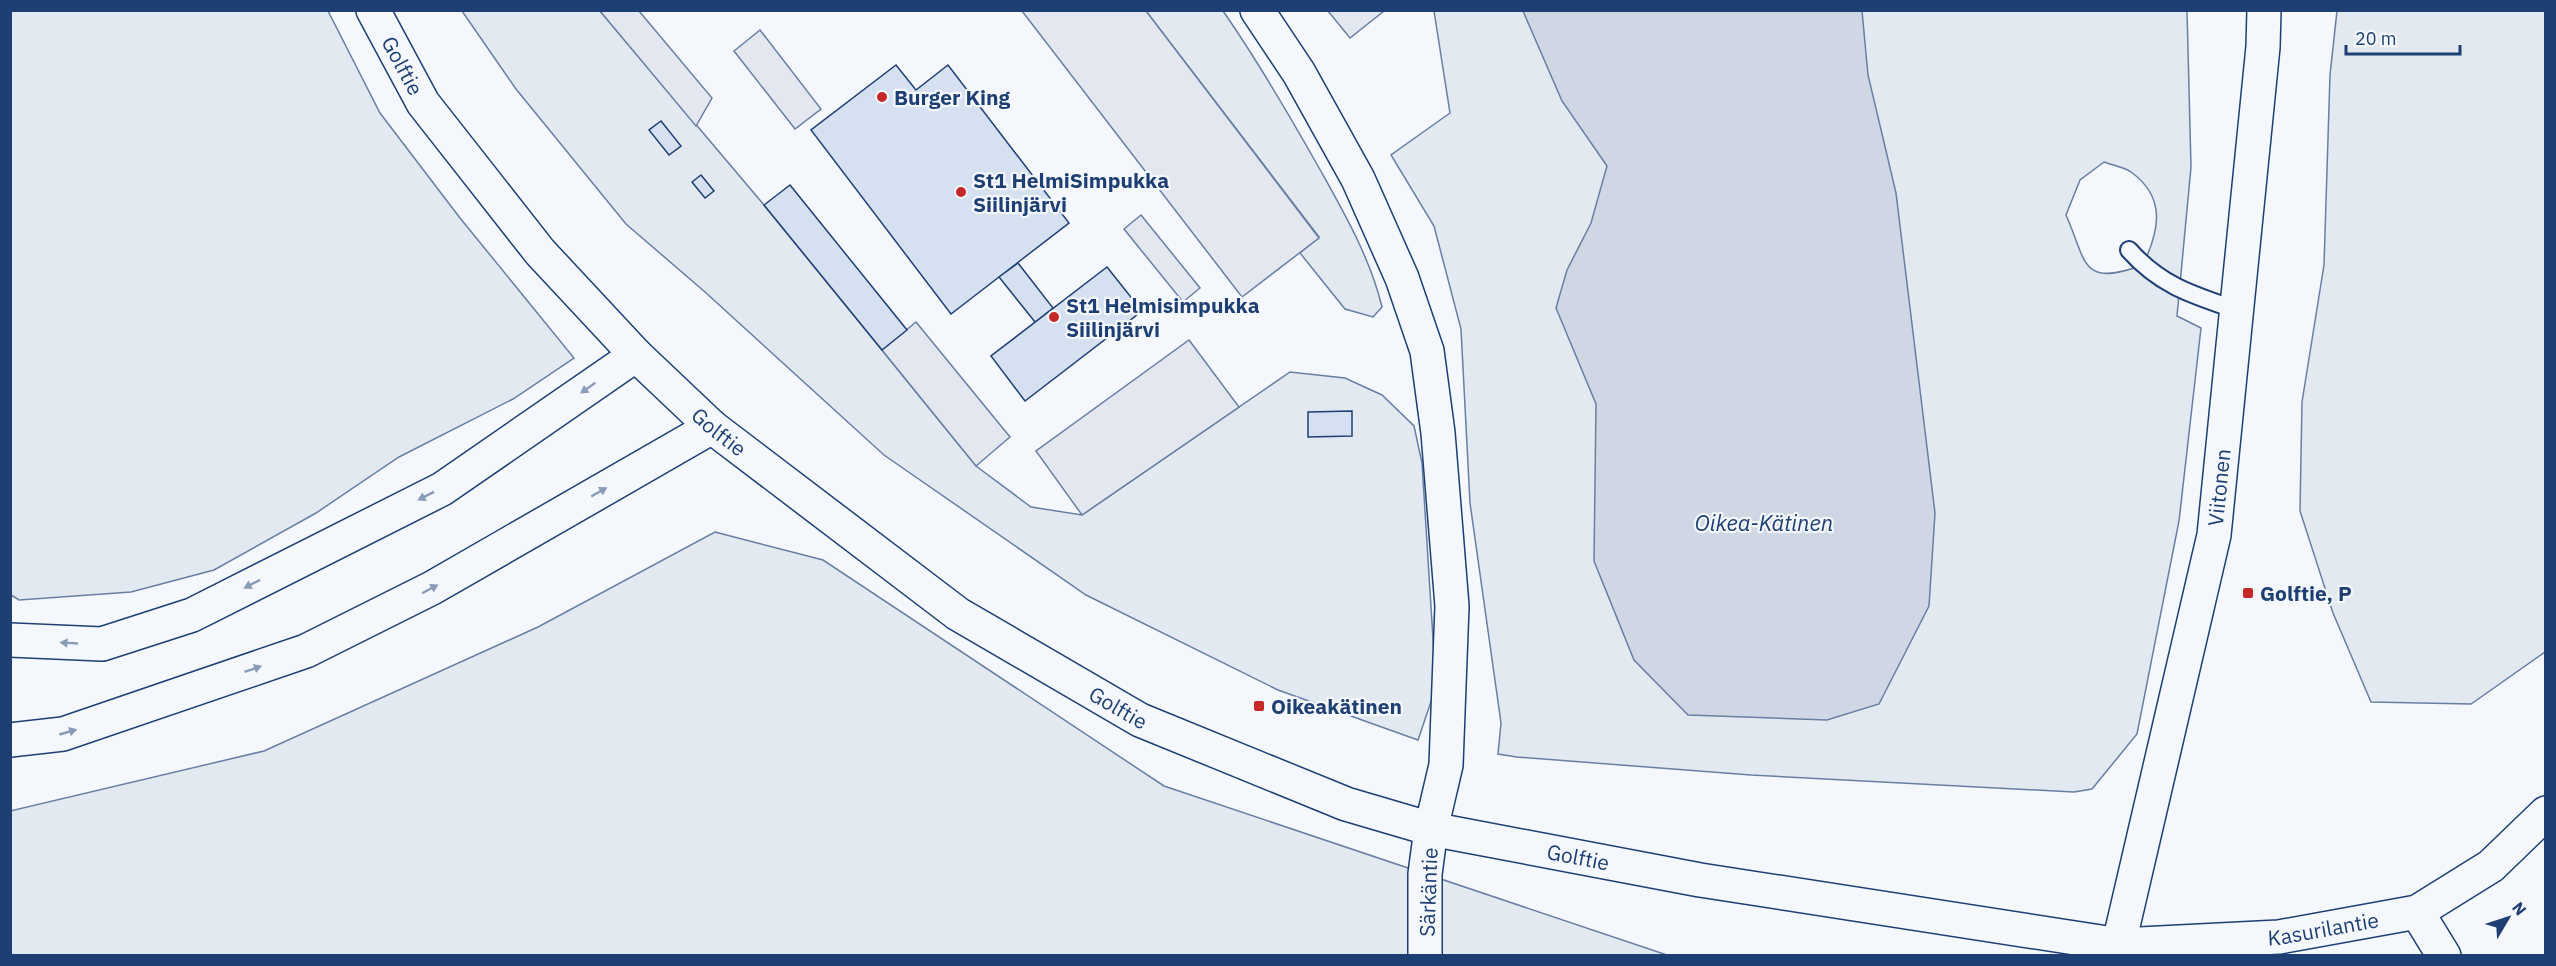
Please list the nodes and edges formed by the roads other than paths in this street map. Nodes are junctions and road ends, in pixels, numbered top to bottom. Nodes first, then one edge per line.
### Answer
1 (373, 10) edge
2 (1257, 10) edge
3 (2264, 10) edge
4 (2129, 250) dead end
5 (2237, 310) junction
6 (636, 355) junction
7 (712, 427) junction
8 (10, 640) edge
9 (10, 740) edge
10 (2546, 813) edge
11 (1431, 829) junction
12 (2417, 912) junction
13 (2118, 950) edge
14 (1425, 956) edge
15 (2444, 956) edge

1 - 6 main road, Golftie
2 - 11 main road, Särkäntie
3 - 5 main road, Viitonen
4 - 5 lane
5 - 13 main road, Viitonen
6 - 7 main road, Golftie
6 -> 8 main road
9 -> 7 main road
7 - 11 main road, Golftie
10 - 12 main road, Kasurilantie
11 - 13 main road, Golftie
11 - 14 main road, Särkäntie
12 - 13 main road, Kasurilantie
12 - 15 main road

